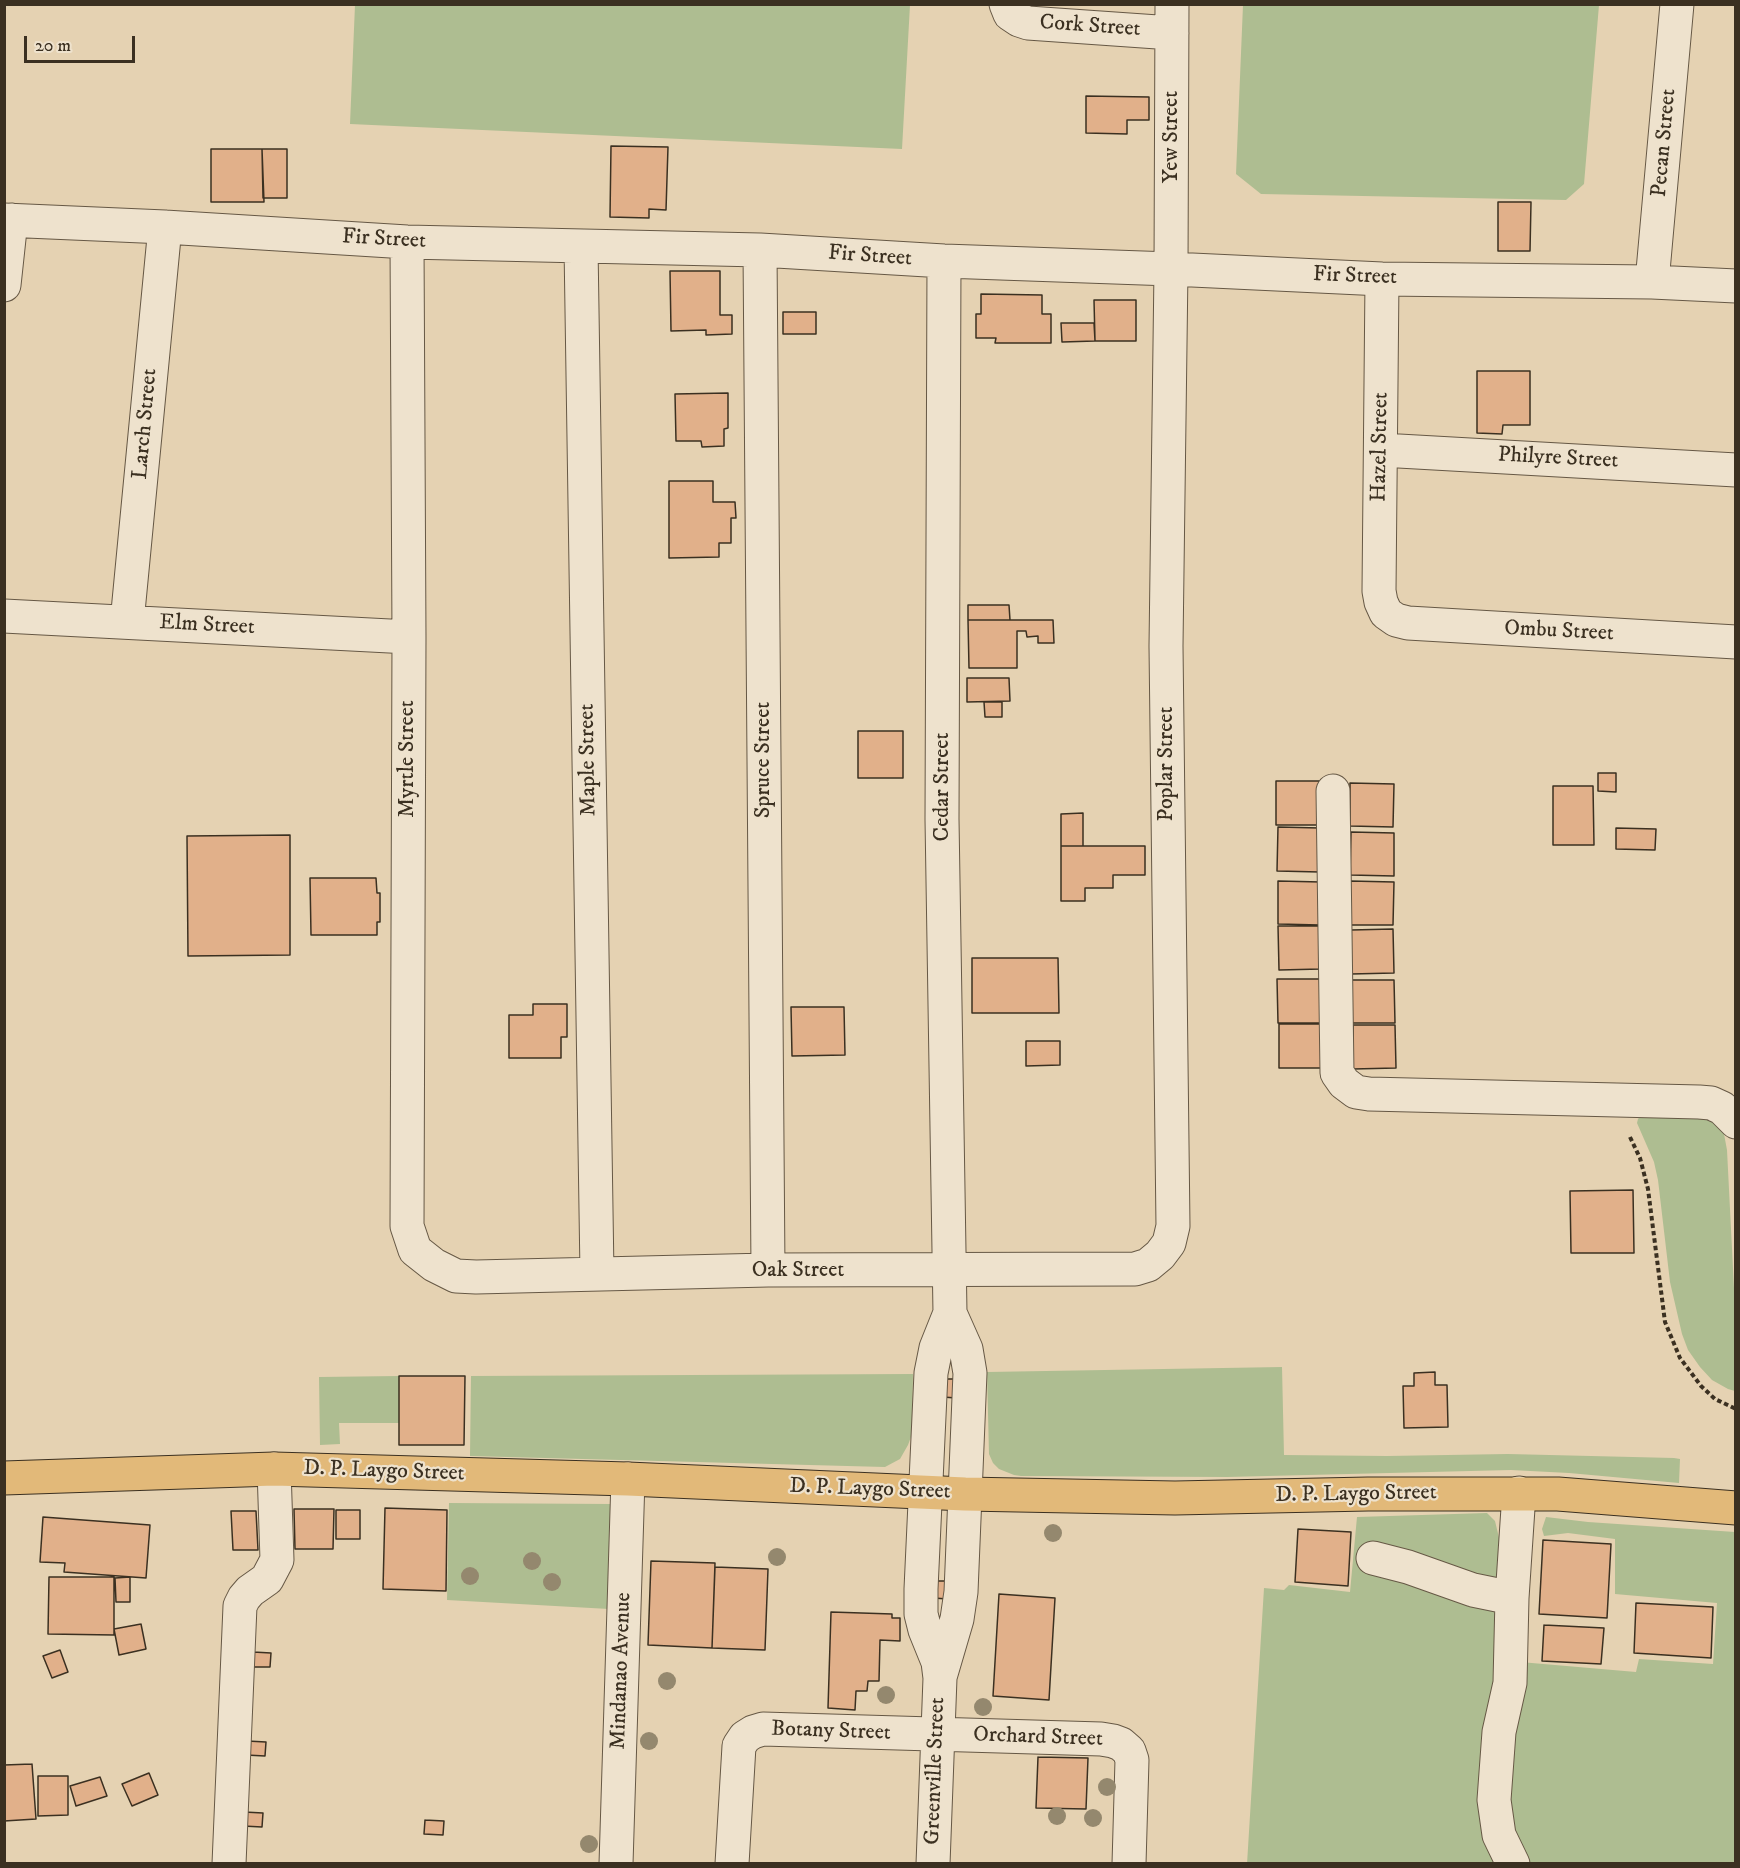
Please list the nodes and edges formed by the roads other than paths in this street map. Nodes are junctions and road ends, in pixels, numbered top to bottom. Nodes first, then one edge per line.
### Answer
1 (1677, 4) edge
2 (1008, 9) edge
3 (1172, 19) edge
4 (8, 220) edge
5 (165, 227) junction
6 (407, 242) junction
7 (581, 246) junction
8 (760, 250) junction
9 (944, 261) junction
10 (1171, 269) junction
11 (1382, 279) junction
12 (1652, 282) junction
13 (4, 285) edge
14 (1736, 286) edge
15 (1381, 450) junction
16 (1736, 470) edge
17 (1386, 613) joint
18 (4, 616) edge
19 (127, 622) junction
20 (409, 637) junction
21 (1736, 642) edge
22 (1333, 791) dead end
23 (1736, 1122) edge
24 (1160, 1255) joint
25 (434, 1265) joint
26 (768, 1270) junction
27 (949, 1271) junction
28 (597, 1274) junction
29 (950, 1313) junction
30 (274, 1469) junction
31 (4, 1478) edge
32 (628, 1479) junction
33 (925, 1492) junction
34 (1519, 1493) junction
35 (965, 1494) junction
36 (1736, 1508) edge
37 (1373, 1558) dead end
38 (1512, 1598) junction
39 (940, 1678) junction
40 (939, 1735) junction
41 (229, 1863) edge
42 (616, 1863) edge
43 (732, 1863) edge
44 (933, 1863) edge
45 (1129, 1863) edge
46 (1513, 1863) edge

1 - 12 street, Pecan Street
2 - 3 street, Cork Street
3 - 10 street, Yew Street
4 - 5 street, Fir Street
4 - 13 street
5 - 6 street, Fir Street
5 - 19 street, Larch Street
6 - 7 street, Fir Street
6 - 20 street, Myrtle Street
7 - 8 street, Fir Street
7 - 28 street, Maple Street
8 - 9 street, Fir Street
8 - 26 street, Spruce Street
9 - 10 street, Fir Street
9 - 27 street, Cedar Street
10 - 11 street, Fir Street
10 - 24 street, Poplar Street
11 - 12 street, Fir Street
11 - 15 street, Hazel Street
12 - 14 street, Fir Street
15 - 16 street, Philyre Street
15 - 17 street, Hazel Street
17 - 21 street, Ombu Street
18 - 19 street, Elm Street
19 - 20 street, Elm Street
20 - 25 street, Myrtle Street
22 - 23 street
24 - 27 street, Oak Street
25 - 28 street, Oak Street
26 - 27 street, Oak Street
26 - 28 street, Oak Street
27 - 29 street, Cedar Street
29 - 33 street
29 - 35 street
30 - 31 main road, D. P. Laygo Street
30 - 32 main road, D. P. Laygo Street
30 - 41 street
32 - 33 main road, D. P. Laygo Street
32 - 42 street, Mindanao Avenue
33 - 35 main road, D. P. Laygo Street
33 - 39 street
34 - 35 main road, D. P. Laygo Street
34 - 36 main road, D. P. Laygo Street
34 - 38 street
35 - 39 street
37 - 38 street
38 - 46 street
39 - 40 street, Greenville Street
40 - 43 street, Botany Street
40 - 44 street, Greenville Street
40 - 45 street, Orchard Street

